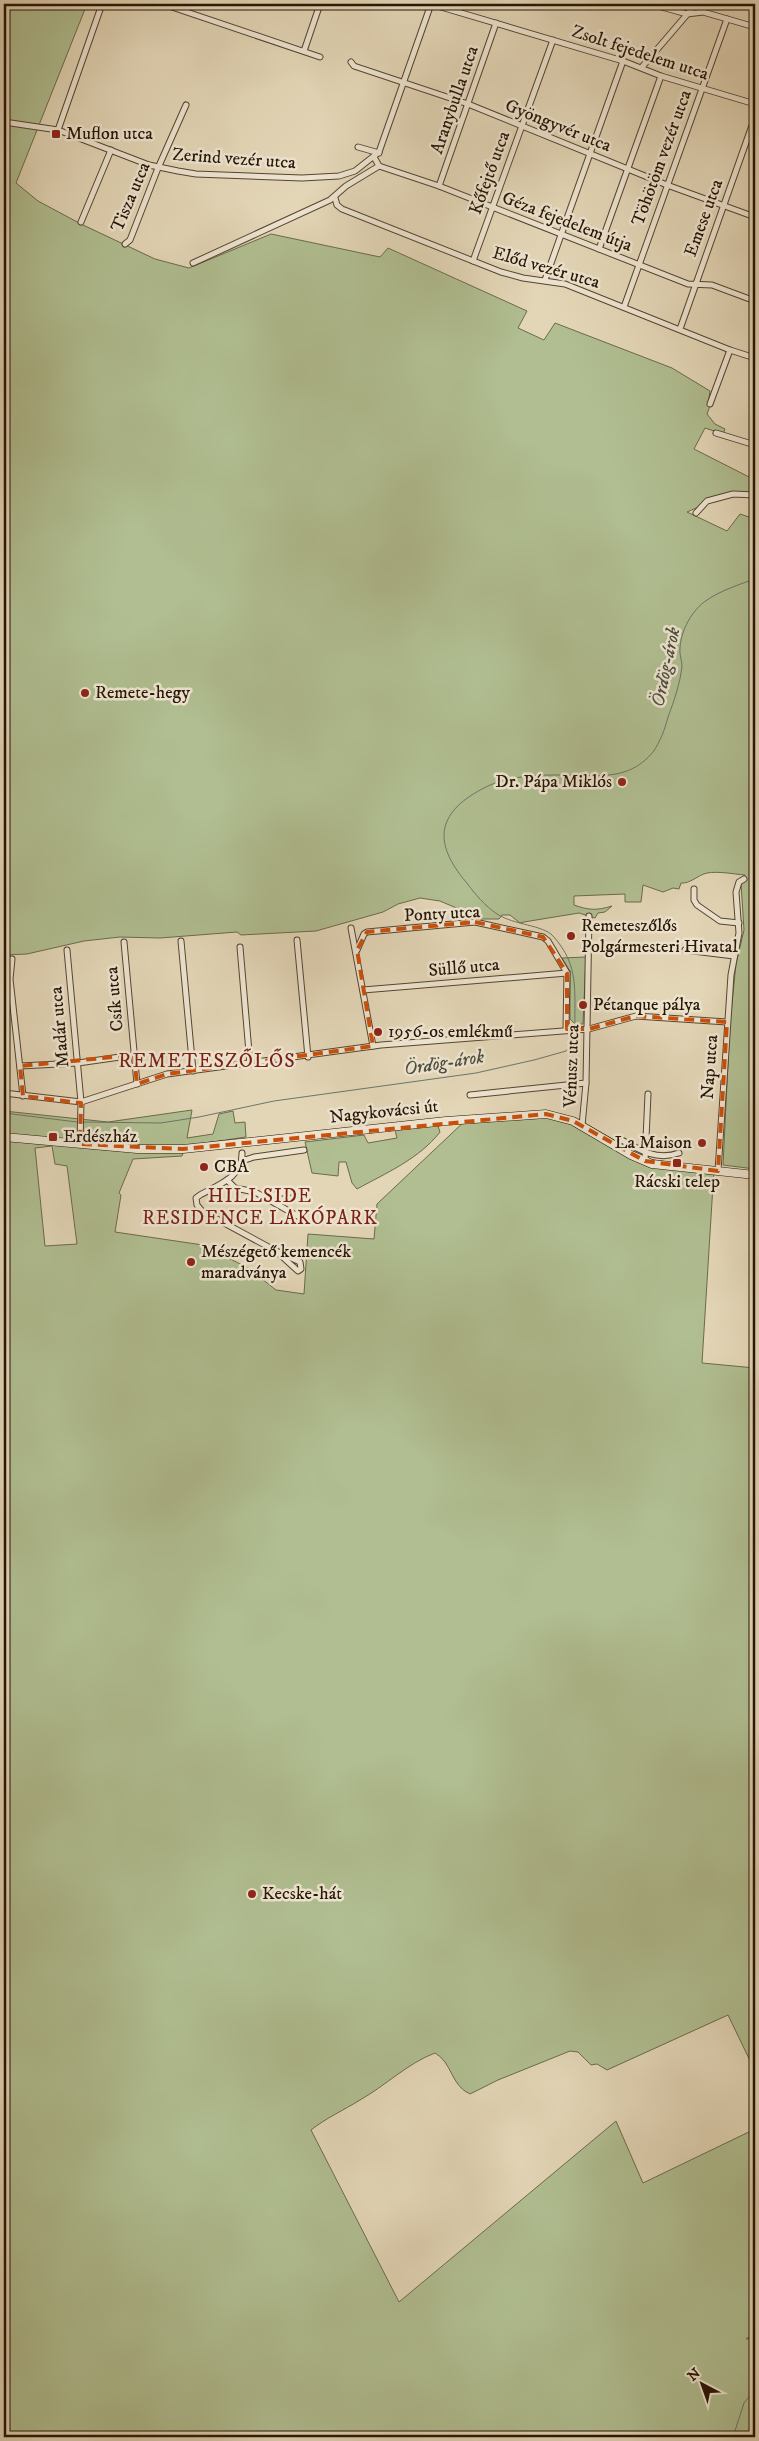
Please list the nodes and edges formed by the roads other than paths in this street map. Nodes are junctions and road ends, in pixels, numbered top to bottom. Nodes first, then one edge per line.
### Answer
1 (102, 4) edge
2 (163, 4) edge
3 (320, 4) edge
4 (431, 4) edge
5 (651, 4) edge
6 (696, 4) edge
7 (687, 14) junction
8 (727, 19) junction
9 (496, 23) junction
10 (755, 27) edge
11 (553, 40) junction
12 (304, 51) junction
13 (320, 57) dead end
14 (623, 60) junction
15 (352, 62) dead end
16 (642, 67) junction
17 (662, 76) junction
18 (404, 82) junction
19 (702, 88) junction
20 (186, 104) dead end
21 (468, 104) junction
22 (755, 104) edge
23 (755, 117) edge
24 (4, 122) edge
25 (522, 126) junction
26 (58, 130) junction
27 (358, 147) dead end
28 (111, 150) junction
29 (379, 152) junction
30 (590, 154) junction
31 (374, 157) junction
32 (379, 166) junction
33 (158, 168) junction
34 (627, 169) junction
35 (667, 185) junction
36 (439, 186) junction
37 (335, 198) junction
38 (723, 205) junction
39 (491, 207) junction
40 (755, 217) edge
41 (81, 222) dead end
42 (562, 234) junction
43 (125, 244) dead end
44 (599, 249) junction
45 (473, 261) junction
46 (193, 263) dead end
47 (638, 264) junction
48 (545, 280) junction
49 (695, 284) junction
50 (755, 300) edge
51 (624, 307) junction
52 (680, 329) junction
53 (730, 350) junction
54 (755, 358) edge
55 (710, 404) dead end
56 (716, 433) dead end
57 (755, 445) edge
58 (755, 495) edge
59 (696, 513) dead end
60 (744, 878) dead end
61 (694, 890) dead end
62 (589, 916) dead end
63 (739, 923) junction
64 (351, 928) dead end
65 (297, 940) dead end
66 (181, 941) dead end
67 (124, 942) dead end
68 (240, 947) dead end
69 (67, 950) dead end
70 (357, 950) junction
71 (685, 950) dead end
72 (734, 956) junction
73 (12, 959) dead end
74 (567, 973) junction
75 (363, 990) junction
76 (727, 1022) junction
77 (585, 1029) junction
78 (566, 1030) junction
79 (373, 1046) junction
80 (134, 1055) junction
81 (308, 1057) junction
82 (78, 1063) junction
83 (250, 1064) junction
84 (20, 1066) junction
85 (193, 1071) junction
86 (586, 1083) junction
87 (137, 1084) junction
88 (4, 1093) edge
89 (648, 1094) dead end
90 (470, 1095) dead end
91 (23, 1096) junction
92 (81, 1102) junction
93 (582, 1126) junction
94 (4, 1137) edge
95 (620, 1139) dead end
96 (80, 1144) junction
97 (304, 1150) dead end
98 (242, 1152) dead end
99 (679, 1153) dead end
100 (646, 1157) junction
101 (242, 1161) junction
102 (718, 1171) junction
103 (755, 1175) edge
104 (227, 1180) junction
105 (302, 1191) dead end
106 (264, 1198) junction
107 (303, 1219) dead end
108 (276, 1250) junction

1 - 26 street
2 - 12 street
3 - 12 street
4 - 9 street, Zsolt fejedelem utca
4 - 18 street
5 - 7 street
6 - 7 street
7 - 8 street
7 - 16 street
8 - 10 street
8 - 19 street, Töhötöm vezér utca
9 - 11 street, Zsolt fejedelem utca
9 - 21 street, Aranybulla utca
11 - 14 street, Zsolt fejedelem utca
11 - 25 street, Kőfejtő utca
12 - 13 street
14 - 16 street, Zsolt fejedelem utca
14 - 30 street
15 - 18 street, Gyöngyvér utca
16 - 17 street, Zsolt fejedelem utca
17 - 19 street, Zsolt fejedelem utca
17 - 34 street
18 - 21 street, Gyöngyvér utca
18 - 29 street
19 - 22 street, Zsolt fejedelem utca
19 - 35 street, Töhötöm vezér utca
20 - 33 street, Tisza utca
21 - 25 street, Gyöngyvér utca
21 - 36 street, Aranybulla utca
23 - 38 street, Emese utca
24 - 26 street, Zerind vezér utca
25 - 30 street, Gyöngyvér utca
25 - 39 street, Kőfejtő utca
26 - 28 street, Zerind vezér utca
27 - 29 street
28 - 33 street, Zerind vezér utca
28 - 41 street
29 - 31 street, Zerind vezér utca
30 - 34 street, Gyöngyvér utca
30 - 42 street
31 - 32 street
31 - 33 street, Zerind vezér utca
32 - 36 street, Géza fejedelem útja
32 - 37 street
33 - 43 street, Tisza utca
34 - 35 street, Gyöngyvér utca
34 - 44 street
35 - 38 street, Gyöngyvér utca
35 - 47 street, Töhötöm vezér utca
36 - 39 street, Géza fejedelem útja
37 - 45 street, Előd vezér utca
37 - 46 street
38 - 40 street, Gyöngyvér utca
38 - 49 street, Emese utca
39 - 42 street, Géza fejedelem útja
39 - 45 street, Kőfejtő utca
42 - 44 street, Géza fejedelem útja
42 - 48 street
44 - 47 street, Géza fejedelem útja
45 - 48 street, Előd vezér utca
47 - 49 street, Géza fejedelem útja
47 - 51 street, Töhötöm vezér utca
48 - 51 street, Előd vezér utca
49 - 50 street, Géza fejedelem útja
49 - 52 street, Emese utca
51 - 52 street, Előd vezér utca
52 - 53 street, Előd vezér utca
53 - 54 street, Előd vezér utca
53 - 55 street
56 - 57 street
58 - 59 street
60 - 63 street, Nap utca
61 - 63 street
62 - 77 street, Vénusz utca
63 - 72 street, Nap utca
64 - 70 street
65 - 81 street
66 - 85 street
67 - 80 street, Csík utca
68 - 83 street
69 - 82 street, Madár utca
70 - 74 street, Ponty utca
70 - 75 street
71 - 72 street
72 - 76 street, Nap utca
73 - 84 street
74 - 75 street, Süllő utca
74 - 78 street
75 - 79 street
76 - 77 street
76 - 102 street, Nap utca
77 - 78 street
77 - 86 street, Vénusz utca
78 - 79 street
79 - 81 street
80 - 82 street
80 - 87 street, Csík utca
81 - 83 street
82 - 84 street
82 - 92 street, Madár utca
83 - 85 street
84 - 91 street
85 - 87 street
86 - 90 street
86 - 93 street, Vénusz utca
87 - 92 street
88 - 91 street
89 - 100 street
91 - 92 street
92 - 96 street, Madár utca
93 - 96 street, Nagykovácsi út
93 - 100 street, Nagykovácsi út
94 - 96 street, Nagykovácsi út
95 - 100 street
97 - 101 street
98 - 101 street
99 - 100 street
100 - 102 street, Nagykovácsi út
101 - 104 street
102 - 103 street, Nagykovácsi út
104 - 106 street
104 - 108 street
105 - 106 street
106 - 107 street
108 - 108 street

